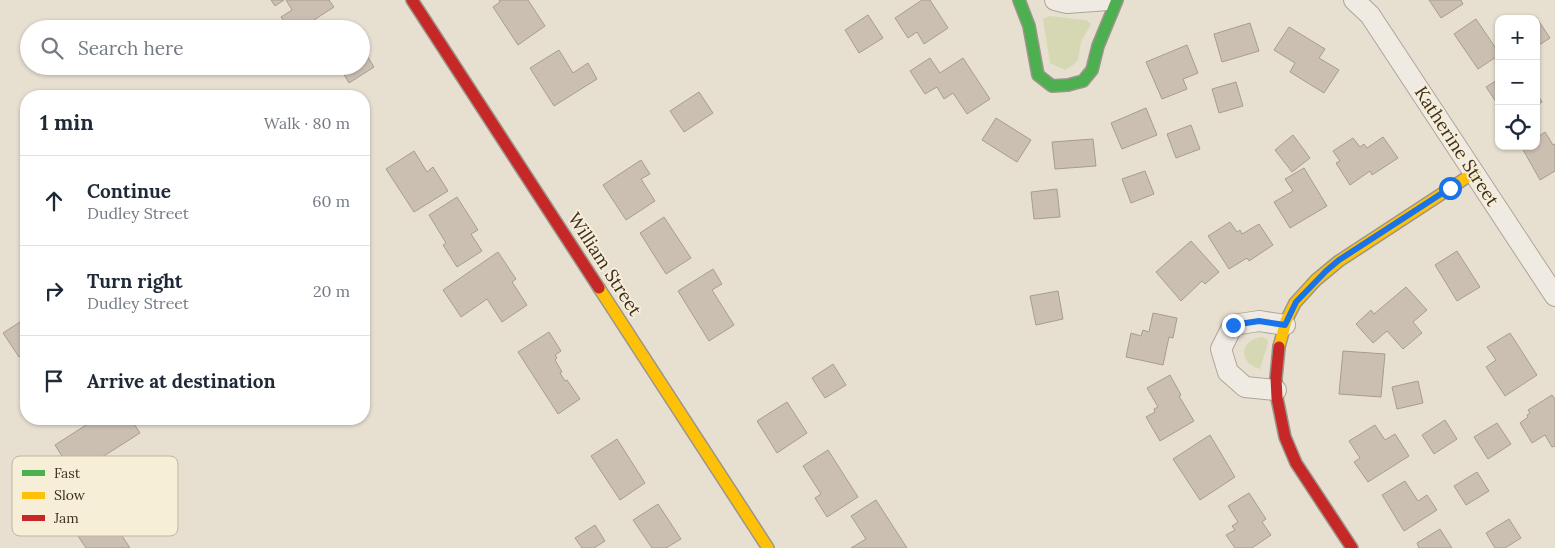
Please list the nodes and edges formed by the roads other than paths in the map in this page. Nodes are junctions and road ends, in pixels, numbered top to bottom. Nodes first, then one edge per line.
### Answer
1 (412, 0) edge
2 (1019, 0) edge
3 (1054, 0) edge
4 (1108, 0) edge
5 (1117, 0) edge
6 (1354, 0) edge
7 (1474, 172) junction
8 (1555, 296) edge
9 (1285, 325) junction
10 (1276, 390) junction
11 (768, 548) edge
12 (1352, 548) edge

1 - 11 street, William Street
2 - 5 street
3 - 4 street
6 - 7 street, Katherine Street
7 - 8 street, Katherine Street
7 - 9 street
9 - 10 street
9 - 10 street
10 - 12 street

